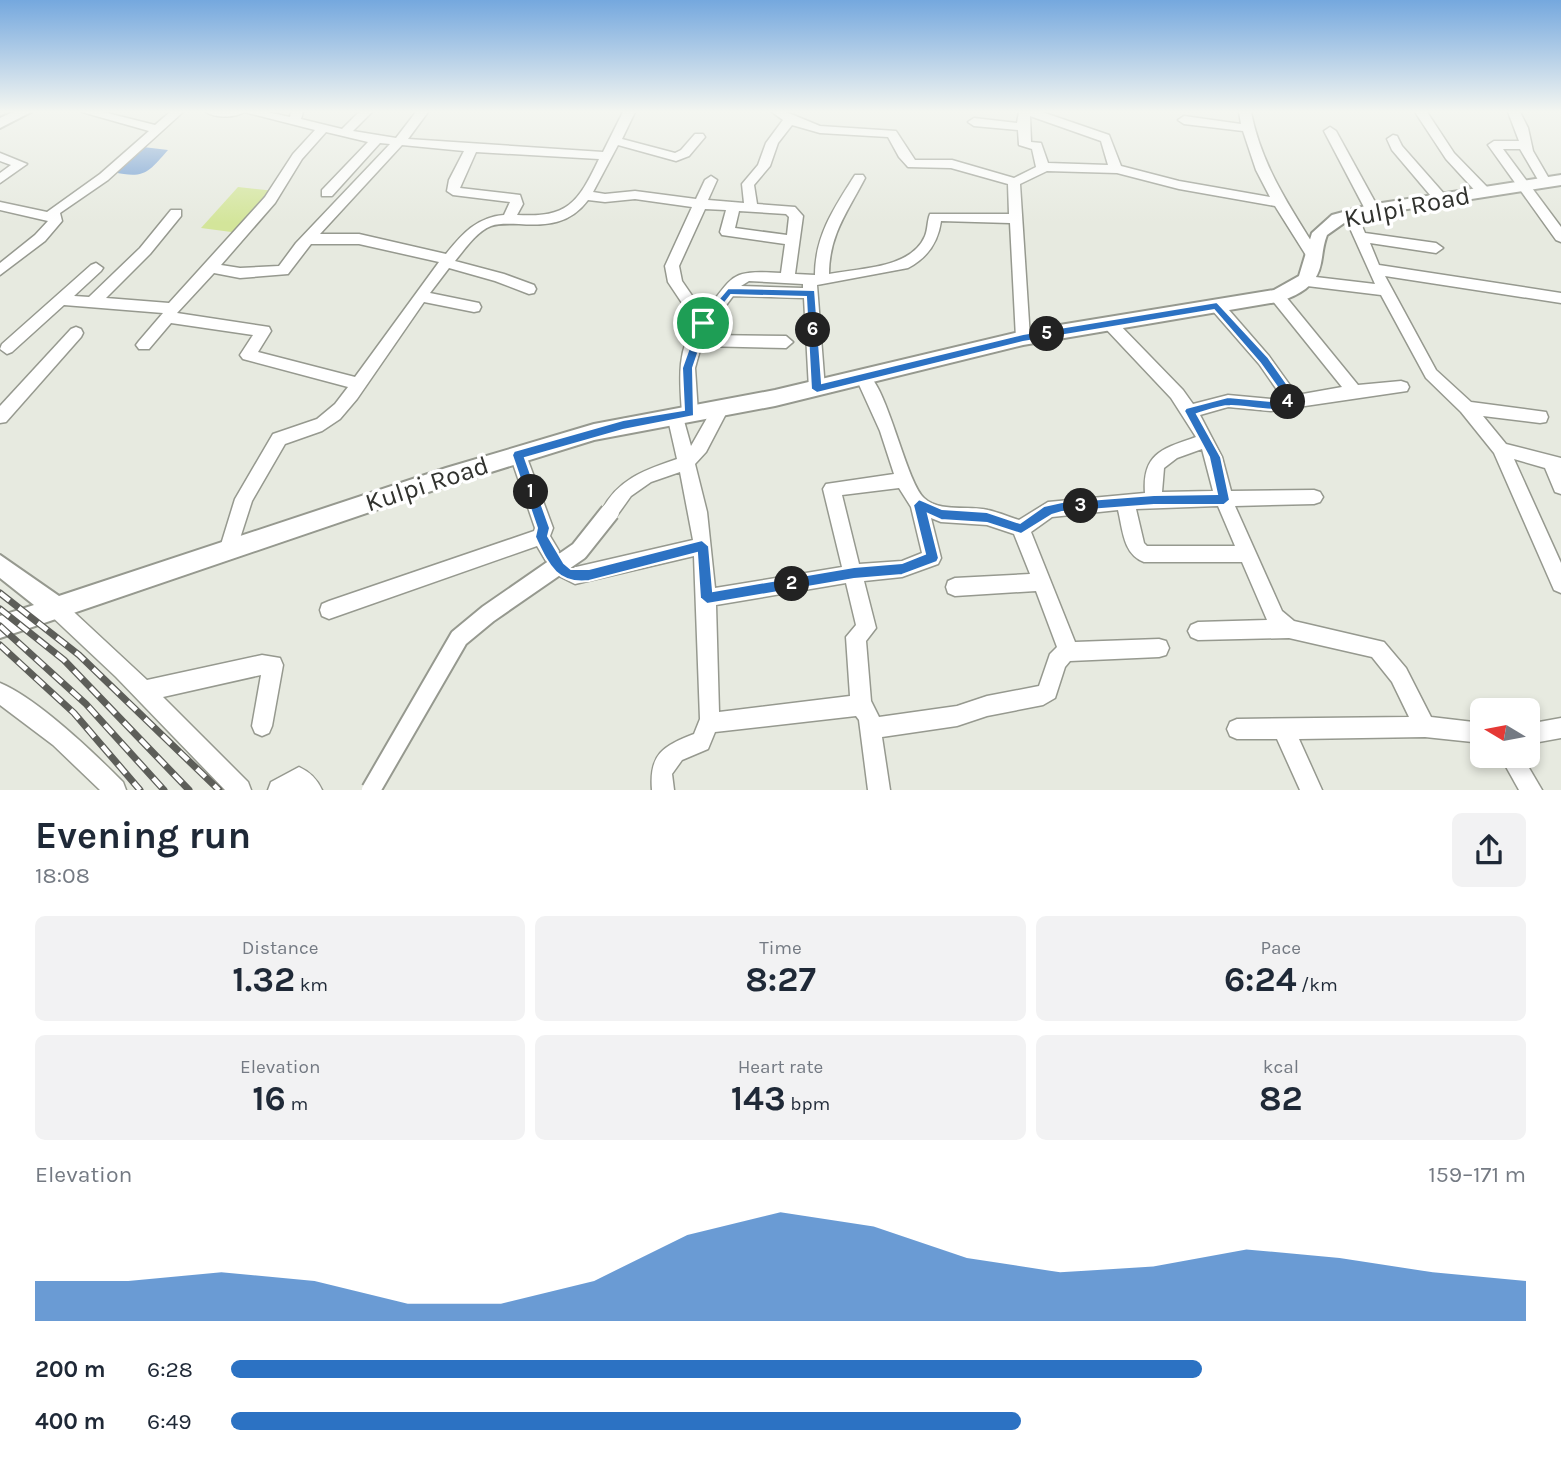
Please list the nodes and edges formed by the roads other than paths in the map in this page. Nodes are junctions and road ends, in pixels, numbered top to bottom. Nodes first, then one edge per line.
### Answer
1 (471, 148) edge
2 (136, 149) edge
3 (305, 149) edge
4 (368, 149) edge
5 (393, 149) edge
6 (486, 149) edge
7 (609, 149) edge
8 (646, 149) edge
9 (689, 149) edge
10 (770, 149) edge
11 (901, 149) edge
12 (1038, 149) edge
13 (1112, 149) edge
14 (1254, 149) edge
15 (1340, 149) edge
16 (1398, 149) edge
17 (1445, 149) edge
18 (1497, 149) edge
19 (1529, 149) edge
20 (605, 156) junction
21 (0, 158) edge
22 (1043, 168) junction
23 (1117, 169) junction
24 (859, 178) dead end
25 (0, 179) edge
26 (711, 180) dead end
27 (1553, 181) edge
28 (1014, 182) junction
29 (1521, 186) junction
30 (1484, 192) junction
31 (327, 193) dead end
32 (584, 195) junction
33 (1441, 199) junction
34 (1280, 203) junction
35 (700, 204) junction
36 (0, 206) edge
37 (734, 206) junction
38 (751, 207) junction
39 (1373, 211) junction
40 (176, 213) dead end
41 (1351, 215) junction
42 (55, 218) junction
43 (508, 219) junction
44 (1015, 219) junction
45 (1360, 237) junction
46 (1561, 237) edge
47 (308, 239) junction
48 (793, 240) junction
49 (1436, 247) dead end
50 (1314, 257) junction
51 (448, 261) junction
52 (96, 268) dead end
53 (211, 268) junction
54 (1374, 269) junction
55 (0, 270) edge
56 (787, 278) junction
57 (1307, 281) junction
58 (815, 284) junction
59 (529, 289) dead end
60 (1385, 289) junction
61 (728, 291) junction
62 (421, 296) junction
63 (1277, 296) junction
64 (1561, 298) edge
65 (61, 300) junction
66 (93, 302) junction
67 (1217, 306) junction
68 (474, 307) dead end
69 (170, 312) junction
70 (703, 323) junction
71 (1110, 324) junction
72 (76, 333) dead end
73 (1023, 338) junction
74 (696, 340) junction
75 (786, 342) dead end
76 (144, 345) dead end
77 (2, 350) edge
78 (864, 377) junction
79 (359, 384) junction
80 (1401, 387) dead end
81 (817, 389) junction
82 (1354, 391) junction
83 (1293, 401) junction
84 (721, 408) junction
85 (1467, 408) junction
86 (1190, 411) junction
87 (683, 414) junction
88 (0, 417) edge
89 (1540, 417) dead end
90 (1206, 440) junction
91 (1501, 449) junction
92 (518, 455) junction
93 (685, 463) junction
94 (1556, 464) edge
95 (905, 480) junction
96 (1561, 487) edge
97 (1314, 497) dead end
98 (1154, 500) junction
99 (1224, 500) junction
100 (1125, 501) junction
101 (919, 505) junction
102 (1021, 529) junction
103 (541, 537) junction
104 (702, 546) junction
105 (228, 551) junction
106 (1248, 554) junction
107 (0, 565) edge
108 (854, 573) junction
109 (1041, 582) junction
110 (1561, 584) edge
111 (955, 587) dead end
112 (707, 598) junction
113 (55, 607) junction
114 (329, 610) dead end
115 (0, 627) edge
116 (1289, 629) junction
117 (1198, 631) dead end
118 (1159, 648) dead end
119 (1066, 652) junction
120 (143, 691) junction
121 (0, 693) edge
122 (861, 705) junction
123 (711, 717) junction
124 (262, 726) dead end
125 (1425, 727) junction
126 (871, 728) junction
127 (1561, 728) edge
128 (1237, 729) dead end
129 (1284, 730) junction
130 (1470, 732) edge
131 (1540, 732) edge
132 (1517, 768) edge
133 (114, 790) edge
134 (240, 790) edge
135 (279, 790) edge
136 (311, 790) edge
137 (371, 790) edge
138 (663, 790) edge
139 (879, 790) edge
140 (1311, 790) edge
141 (1531, 790) edge

1 - 43 street
2 - 42 street
3 - 53 street
4 - 31 street
5 - 47 street
6 - 20 street
7 - 20 street
8 - 9 street
10 - 38 street
11 - 28 street
12 - 22 street
13 - 23 street
14 - 34 street
15 - 39 street
16 - 33 street
17 - 30 street
18 - 29 street
19 - 27 street
20 - 32 street
21 - 25 street
22 - 23 street
22 - 28 street
23 - 34 street
24 - 58 street
26 - 35 street
27 - 29 main road, Kulpi Road
28 - 44 street
29 - 30 main road, Kulpi Road
29 - 46 street
30 - 33 main road, Kulpi Road
32 - 35 street
32 - 43 street
33 - 39 main road, Kulpi Road
34 - 50 street
35 - 37 street
35 - 70 street
36 - 42 street
37 - 38 street
37 - 48 street
38 - 48 street
39 - 41 main road, Kulpi Road
40 - 66 street
41 - 45 street
41 - 50 main road, Kulpi Road
42 - 55 street
43 - 51 street
44 - 58 street
44 - 73 street
45 - 49 street
45 - 54 street
47 - 51 street
47 - 53 street
48 - 56 street
50 - 57 main road, Kulpi Road
51 - 59 street
51 - 62 street
52 - 65 street
53 - 69 street
54 - 60 street
54 - 64 street
56 - 58 street
56 - 61 street
57 - 60 street
57 - 63 main road, Kulpi Road
58 - 61 street
58 - 81 street
60 - 85 street
61 - 70 street
62 - 68 street
62 - 79 street
63 - 67 main road, Kulpi Road
63 - 82 street
65 - 66 street
65 - 77 street
66 - 69 street
67 - 71 main road, Kulpi Road
67 - 83 street
69 - 76 street
69 - 79 street
70 - 74 street
71 - 73 main road, Kulpi Road
71 - 86 street
72 - 88 street
73 - 78 main road, Kulpi Road
74 - 75 street
74 - 87 street
78 - 81 main road, Kulpi Road
78 - 95 street
79 - 105 street
80 - 82 street
81 - 84 main road, Kulpi Road
82 - 83 street
83 - 86 street
84 - 87 main road, Kulpi Road
84 - 93 street
85 - 89 street
85 - 91 street
86 - 90 street
87 - 92 main road, Kulpi Road
87 - 93 street
90 - 98 street
90 - 99 street
91 - 94 street
91 - 110 street
92 - 103 street
92 - 105 main road, Kulpi Road
93 - 104 street
93 - 137 street, bridge
94 - 96 street
95 - 101 street
95 - 108 street
97 - 99 street
98 - 99 street
98 - 100 street
99 - 106 street
100 - 102 street
100 - 106 street
101 - 102 street
101 - 108 street
102 - 109 street
103 - 104 street
103 - 114 street
104 - 112 street
105 - 113 main road, Kulpi Road
106 - 116 street
107 - 113 main road
108 - 112 street
108 - 122 street
109 - 111 street
109 - 119 street
112 - 123 street
113 - 115 main road, Kulpi Road
113 - 120 street
116 - 117 street
116 - 125 street
118 - 119 street
119 - 126 street
120 - 124 street
120 - 134 street
121 - 133 street
122 - 123 street
122 - 126 street
123 - 138 street
125 - 129 street
125 - 130 street
126 - 139 street
127 - 131 street
128 - 129 street
129 - 140 street
132 - 141 street
135 - 136 street

